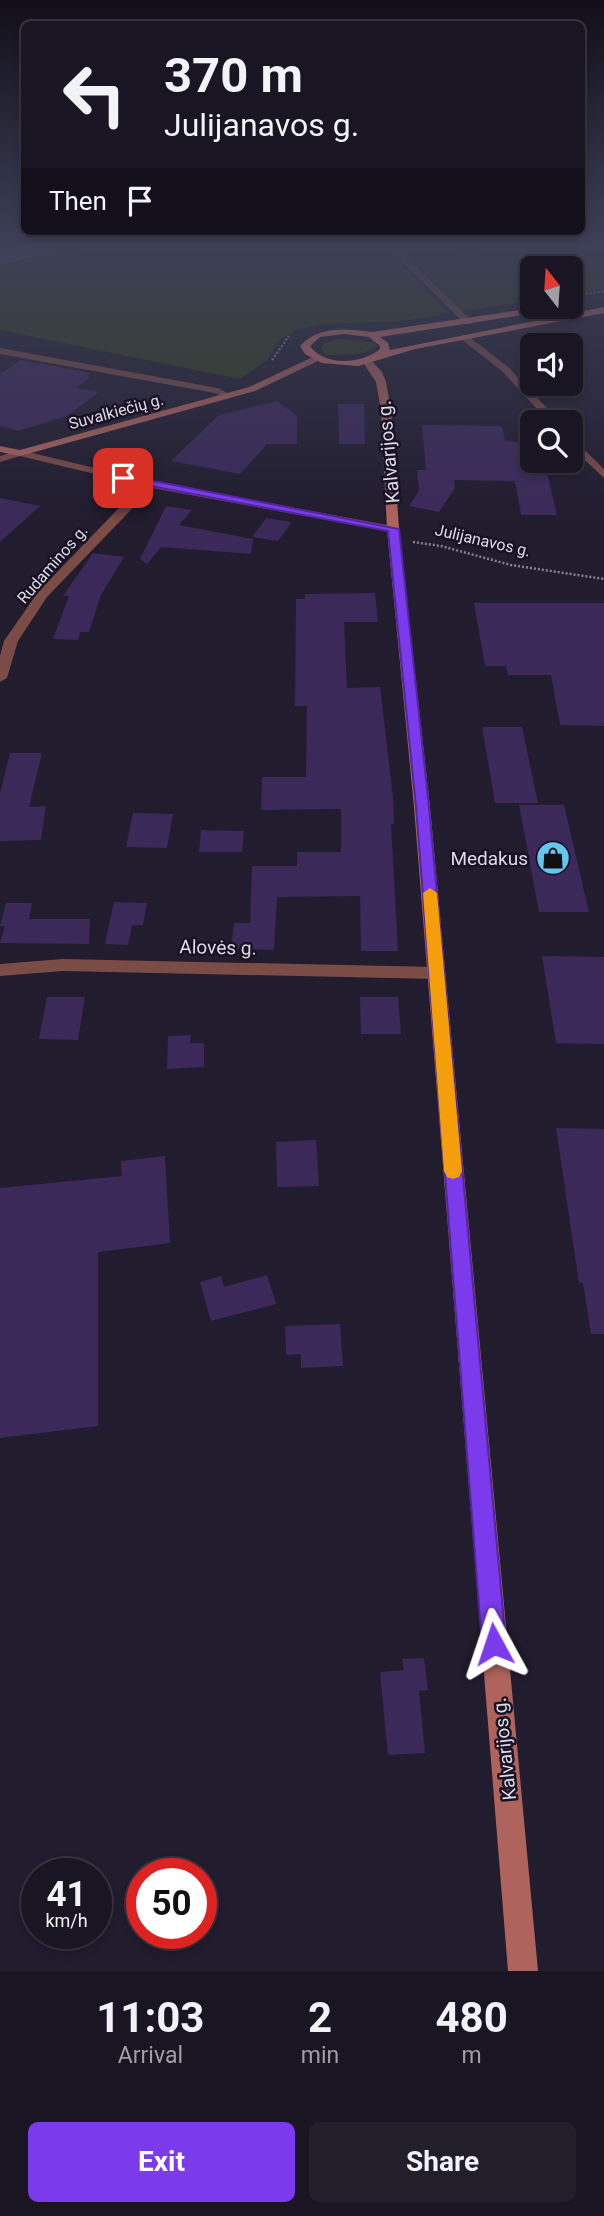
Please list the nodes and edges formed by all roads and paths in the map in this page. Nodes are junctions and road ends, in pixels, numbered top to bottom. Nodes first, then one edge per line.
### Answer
1 (316, 336) edge
2 (373, 336) edge
3 (469, 336) edge
4 (464, 337) junction
5 (0, 351) edge
6 (380, 355) junction
7 (317, 358) junction
8 (367, 361) junction
9 (228, 396) junction
10 (544, 410) edge
11 (0, 449) edge
12 (19, 453) junction
13 (583, 453) edge
14 (0, 459) edge
15 (604, 475) edge
16 (149, 484) junction
17 (394, 535) junction
18 (604, 579) edge
19 (0, 678) edge
20 (0, 970) edge
21 (436, 973) junction
22 (523, 1971) edge

1 - 7 main road
2 - 6 main road
3 - 4 main road
4 - 6 main road
4 - 10 street
5 - 9 street
6 - 8 main road
7 - 8 main road
7 - 9 main road, Suvalkiečių g.
8 - 17 main road, Kalvarijos g.
9 - 12 main road, Suvalkiečių g.
11 - 12 main road
12 - 14 street, Suvalkiečių g.
12 - 16 street
13 - 15 street
16 - 17 street
16 - 19 street, Rudaminos g.
17 - 18 path, Julijanavos g.
17 - 21 main road, Kalvarijos g.
20 - 21 street, Alovės g.
21 - 22 main road, Kalvarijos g.

